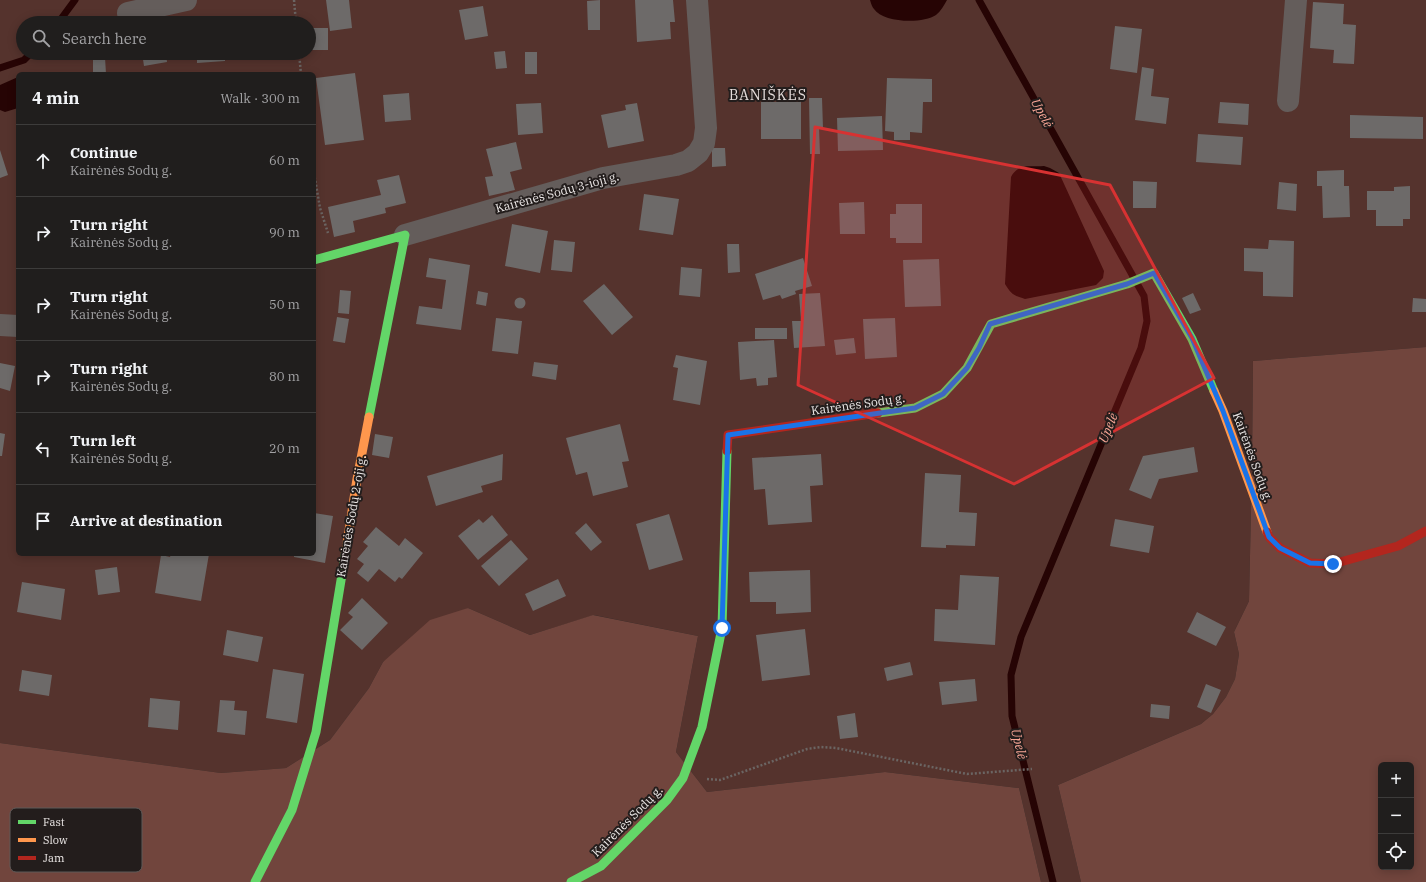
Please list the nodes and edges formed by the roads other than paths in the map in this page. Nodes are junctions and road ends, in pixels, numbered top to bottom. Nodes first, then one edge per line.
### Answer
1 (186, 0) edge
2 (697, 0) edge
3 (1296, 0) edge
4 (128, 12) dead end
5 (1288, 101) dead end
6 (405, 235) junction
7 (316, 259) edge
8 (0, 325) edge
9 (16, 326) edge
10 (1426, 531) edge
11 (256, 882) edge
12 (571, 882) edge

1 - 4 street
2 - 6 street, Kairėnės Sodų 3-ioji g.
3 - 5 street
6 - 7 street
6 - 11 street, Kairėnės Sodų 2-oji g.
8 - 9 street
10 - 12 street, Kairėnės Sodų g.

